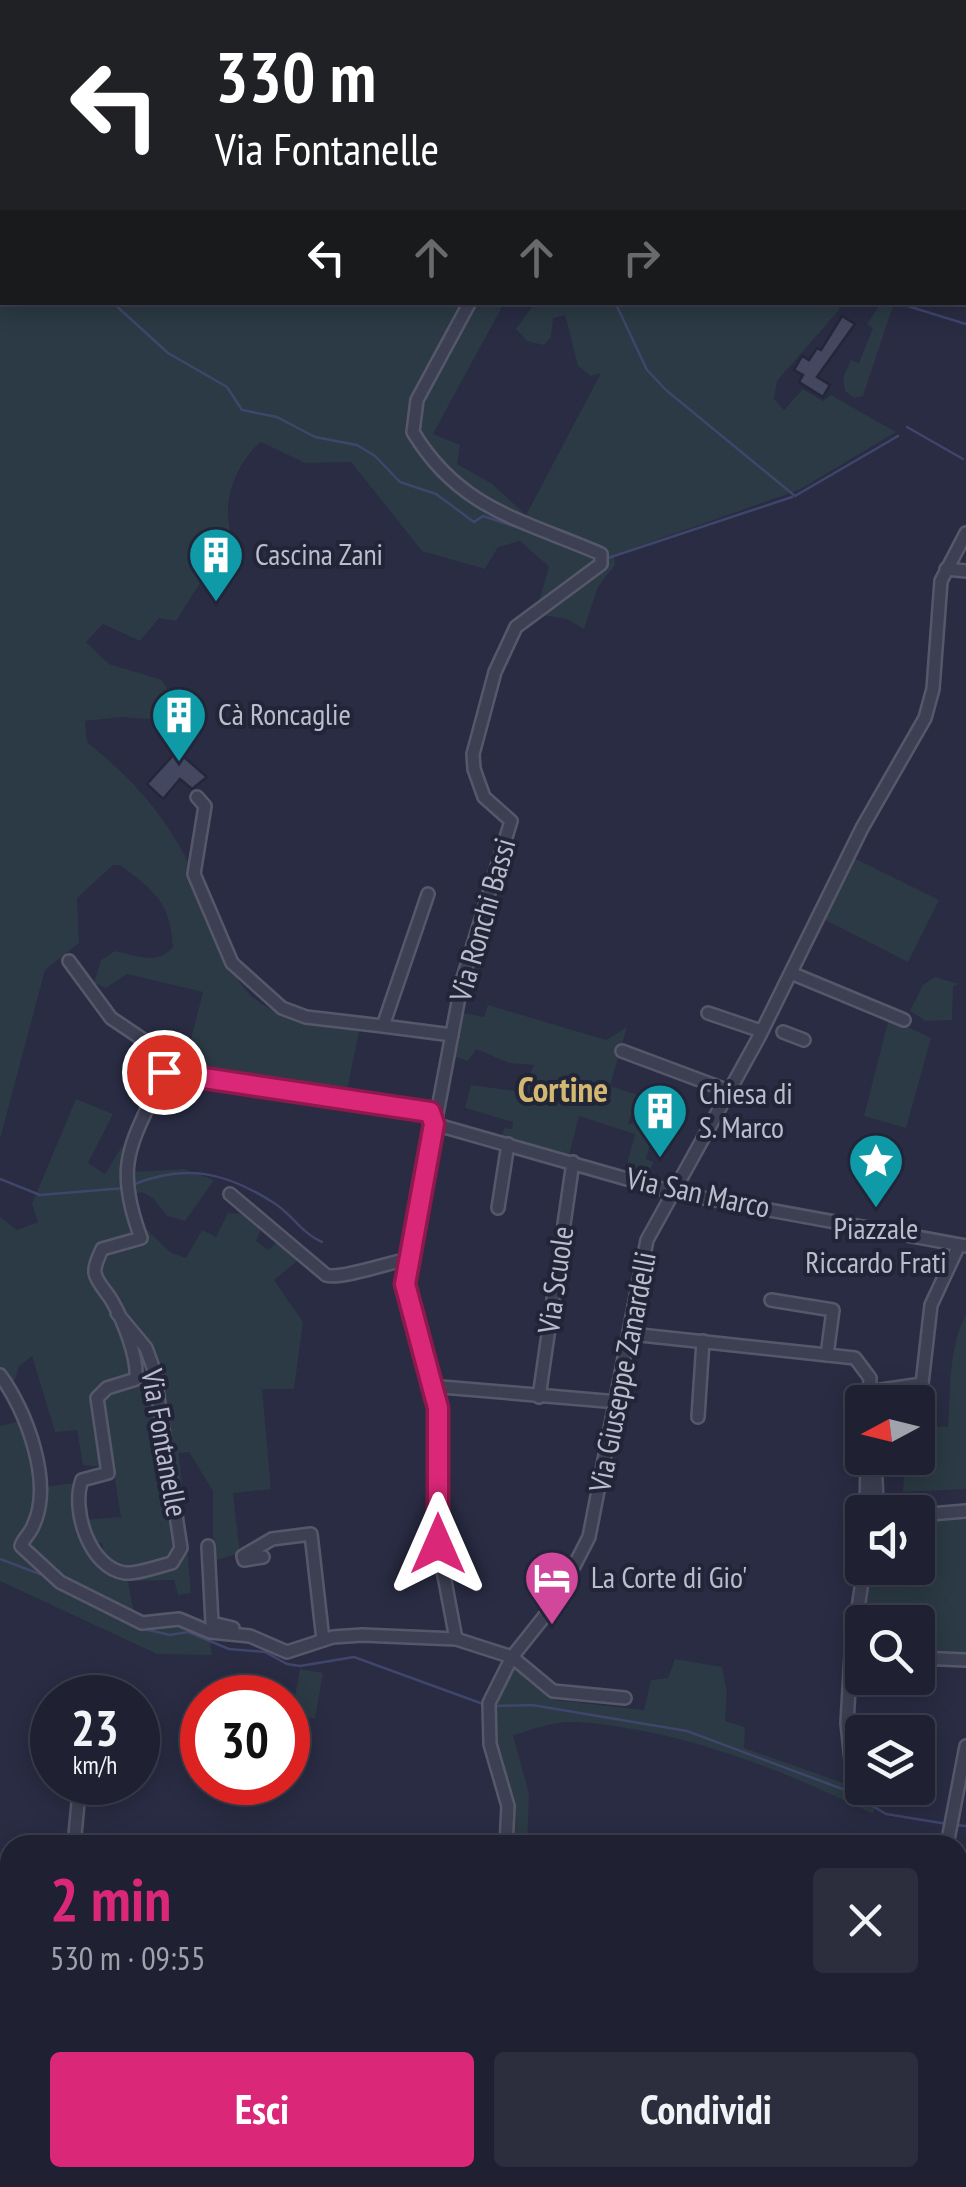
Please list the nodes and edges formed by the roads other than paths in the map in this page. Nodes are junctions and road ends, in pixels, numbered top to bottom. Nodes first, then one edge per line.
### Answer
1 (468, 305) edge
2 (966, 533) edge
3 (946, 569) junction
4 (966, 571) edge
5 (197, 797) dead end
6 (428, 894) dead end
7 (69, 961) dead end
8 (788, 969) junction
9 (708, 1013) dead end
10 (904, 1020) dead end
11 (383, 1026) junction
12 (762, 1030) junction
13 (784, 1032) dead end
14 (452, 1034) junction
15 (804, 1040) dead end
16 (622, 1051) dead end
17 (164, 1072) junction
18 (729, 1090) junction
19 (434, 1124) junction
20 (508, 1144) junction
21 (573, 1162) junction
22 (672, 1192) junction
23 (230, 1194) dead end
24 (498, 1208) dead end
25 (962, 1245) edge
26 (408, 1259) junction
27 (771, 1300) dead end
28 (117, 1313) junction
29 (632, 1334) junction
30 (703, 1341) junction
31 (827, 1355) junction
32 (0, 1375) edge
33 (871, 1385) edge
34 (919, 1385) edge
35 (430, 1386) junction
36 (539, 1397) junction
37 (618, 1402) junction
38 (698, 1417) dead end
39 (966, 1511) edge
40 (935, 1513) edge
41 (208, 1546) dead end
42 (263, 1557) dead end
43 (250, 1636) junction
44 (456, 1638) junction
45 (323, 1640) junction
46 (512, 1657) junction
47 (935, 1659) edge
48 (966, 1660) edge
49 (625, 1698) dead end
50 (966, 1746) edge
51 (78, 1805) edge
52 (75, 1835) edge
53 (507, 1835) edge
54 (950, 1835) edge

1 - 14 street, Via Ronchi Bassi
2 - 3 street, Via Giuseppe Zanardelli
3 - 4 street
3 - 8 street, Via Giuseppe Zanardelli
5 - 11 street
6 - 11 street
7 - 17 street
8 - 10 street
8 - 12 street, Via Giuseppe Zanardelli
9 - 12 street
11 - 14 street
12 - 18 street, Via Giuseppe Zanardelli
13 - 15 street
14 - 19 street, Via Ronchi Bassi
16 - 18 street
17 - 19 street
17 - 28 street, Via Fontanelle
18 - 22 street, Via Giuseppe Zanardelli
19 - 20 street, Via San Marco
19 - 26 street, Via Ronchi Bassi
20 - 21 street, Via San Marco
20 - 24 street
21 - 22 street, Via San Marco
21 - 36 street, Via Scuole
22 - 25 street, Via San Marco
22 - 29 street, Via Giuseppe Zanardelli
23 - 26 street
25 - 34 street
26 - 35 street, Via Ronchi Bassi
27 - 31 street
28 - 28 street, Via Fontanelle
29 - 30 street
29 - 37 street, Via Giuseppe Zanardelli
30 - 31 street
30 - 38 street
31 - 33 street
32 - 43 street
35 - 36 street
35 - 44 street, Via Ronchi Bassi
36 - 37 street
37 - 46 street, Via Giuseppe Zanardelli
39 - 40 street
41 - 43 street
42 - 45 street
43 - 45 street
44 - 45 street
44 - 46 street
46 - 49 street
46 - 53 street, Via Giuseppe Zanardelli
47 - 48 street
50 - 54 street
51 - 52 street

